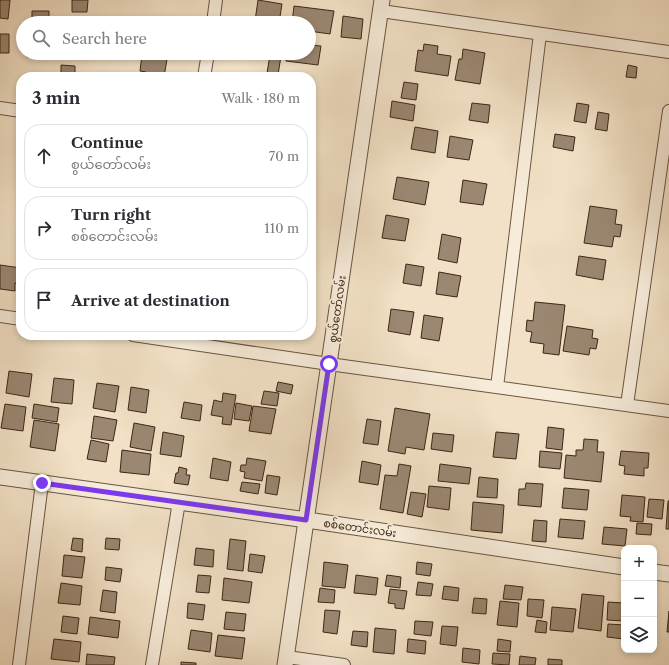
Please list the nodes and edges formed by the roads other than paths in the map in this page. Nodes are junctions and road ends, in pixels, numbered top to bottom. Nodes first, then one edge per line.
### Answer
1 (216, 0) edge
2 (381, 6) edge
3 (214, 16) edge
4 (540, 34) junction
5 (669, 52) edge
6 (207, 60) edge
7 (205, 72) edge
8 (0, 108) edge
9 (16, 110) edge
10 (669, 111) edge
11 (0, 316) edge
12 (16, 318) edge
13 (183, 340) edge
14 (329, 364) junction
15 (497, 388) junction
16 (627, 405) junction
17 (669, 411) edge
18 (0, 477) edge
19 (42, 483) junction
20 (179, 502) junction
21 (306, 520) junction
22 (621, 567) edge
23 (657, 572) edge
24 (669, 574) edge
25 (286, 661) edge
26 (18, 665) edge
27 (152, 665) edge
28 (344, 665) edge

1 - 3 street
2 - 4 street
2 - 14 street, စွယ်တော်လမ်း
4 - 5 street
4 - 15 street
6 - 7 street
8 - 9 street
10 - 16 street
11 - 12 street
13 - 14 street
14 - 15 street
14 - 21 street, စွယ်တော်လမ်း
15 - 16 street
16 - 17 street
18 - 19 street, စစ်တောင်းလမ်း
19 - 20 street, စစ်တောင်းလမ်း
19 - 26 street
20 - 21 street, စစ်တောင်းလမ်း
20 - 27 street
21 - 22 street, စစ်တောင်းလမ်း
21 - 25 street, စွယ်တော်လမ်း
23 - 24 street
25 - 28 street

